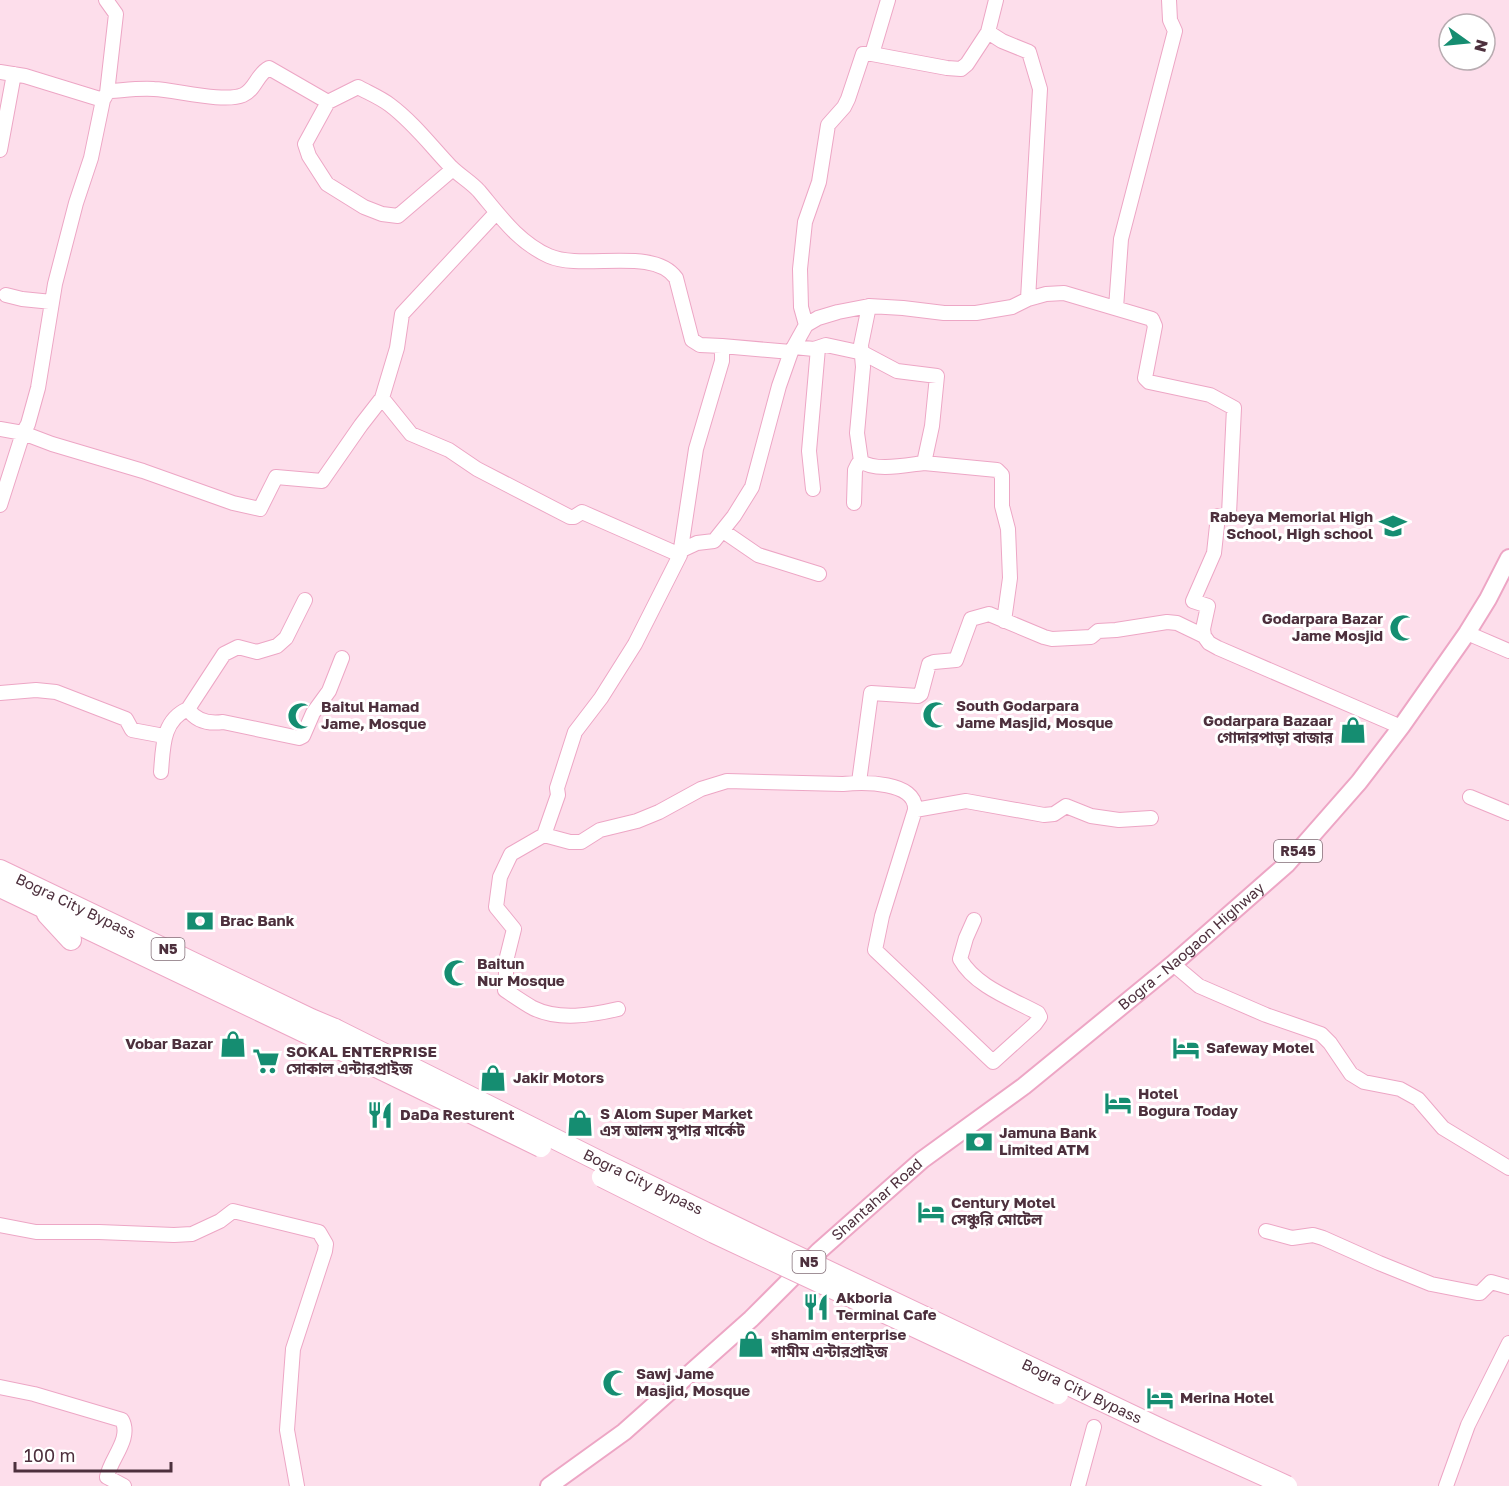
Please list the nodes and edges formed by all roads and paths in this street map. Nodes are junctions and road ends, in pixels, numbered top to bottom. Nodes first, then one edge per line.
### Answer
1 (106, 0) edge
2 (888, 0) edge
3 (996, 0) edge
4 (1169, 0) edge
5 (988, 32) junction
6 (872, 54) junction
7 (7, 73) edge
8 (105, 96) junction
9 (328, 102) junction
10 (0, 150) edge
11 (453, 169) junction
12 (496, 213) junction
13 (6, 295) dead end
14 (1028, 299) junction
15 (52, 302) junction
16 (869, 306) junction
17 (1116, 308) junction
18 (806, 325) junction
19 (722, 346) junction
20 (818, 348) junction
21 (793, 349) junction
22 (862, 353) junction
23 (382, 398) junction
24 (0, 429) edge
25 (23, 433) junction
26 (862, 462) junction
27 (924, 463) junction
28 (813, 489) dead end
29 (854, 503) dead end
30 (0, 505) edge
31 (723, 531) junction
32 (681, 553) junction
33 (1509, 558) edge
34 (819, 574) dead end
35 (305, 600) dead end
36 (1004, 621) junction
37 (1467, 633) junction
38 (1204, 636) junction
39 (1509, 651) edge
40 (342, 658) dead end
41 (0, 693) edge
42 (188, 709) junction
43 (1401, 727) junction
44 (165, 736) junction
45 (161, 772) dead end
46 (859, 782) junction
47 (1470, 797) dead end
48 (915, 810) junction
49 (1509, 813) edge
50 (1151, 818) dead end
51 (544, 835) junction
52 (0, 870) edge
53 (0, 887) edge
54 (40, 907) junction
55 (974, 920) dead end
56 (71, 940) dead end
57 (1173, 964) junction
58 (618, 1009) dead end
59 (332, 1037) junction
60 (1024, 1086) joint
61 (1509, 1168) edge
62 (0, 1225) edge
63 (1266, 1231) dead end
64 (1509, 1287) edge
65 (1509, 1344) edge
66 (0, 1387) edge
67 (1094, 1427) dead end
68 (124, 1486) edge
69 (297, 1486) edge
70 (549, 1486) edge
71 (1078, 1486) edge
72 (1257, 1486) edge
73 (1287, 1486) edge
74 (1446, 1486) edge

1 - 8 street
2 - 6 street
3 - 5 street
4 - 17 street
5 - 6 street
5 - 14 street
6 - 18 street
7 - 8 street
7 - 10 street
8 - 9 street
8 - 15 street
9 - 11 street
9 - 11 street
11 - 12 street
12 - 19 street
12 - 23 street
13 - 15 street
14 - 16 street
14 - 17 street
15 - 25 street
16 - 18 street
16 - 22 street
17 - 38 street
18 - 21 street
19 - 21 street
19 - 32 street
20 - 21 street
20 - 22 street
20 - 28 street
21 - 31 street
22 - 26 street
22 - 27 street
23 - 25 street
23 - 32 street
24 - 25 street
25 - 30 street
26 - 27 street
26 - 29 street
27 - 36 street
31 - 32 street
31 - 34 street
32 - 51 street
33 - 37 main road, Bogra - Naogaon Highway / R545
35 - 42 street
36 - 38 street
36 - 46 street
37 - 39 street
37 - 43 main road, Bogra - Naogaon Highway / R545
38 - 43 street
40 - 42 street
41 - 44 street
42 - 44 street
43 - 57 main road, Bogra - Naogaon Highway / R545
44 - 45 street
46 - 48 street
46 - 51 street
47 - 49 street
48 - 50 street
48 - 55 street
51 - 58 street
52 - 59 highway, Bogra City Bypass / N5
53 - 54 highway, Bogra City Bypass / N5
54 - 56 highway
54 - 59 highway, Bogra City Bypass / N5
57 - 60 main road, Bogra - Naogaon Highway / R545
57 - 61 street
59 - 72 highway, Bogra City Bypass / N5, bridge
59 - 73 highway, Bogra City Bypass / N5, bridge
60 - 70 main road, Shantahar Road / R545
62 - 69 street
63 - 64 street
65 - 74 street
66 - 68 street
67 - 71 street

